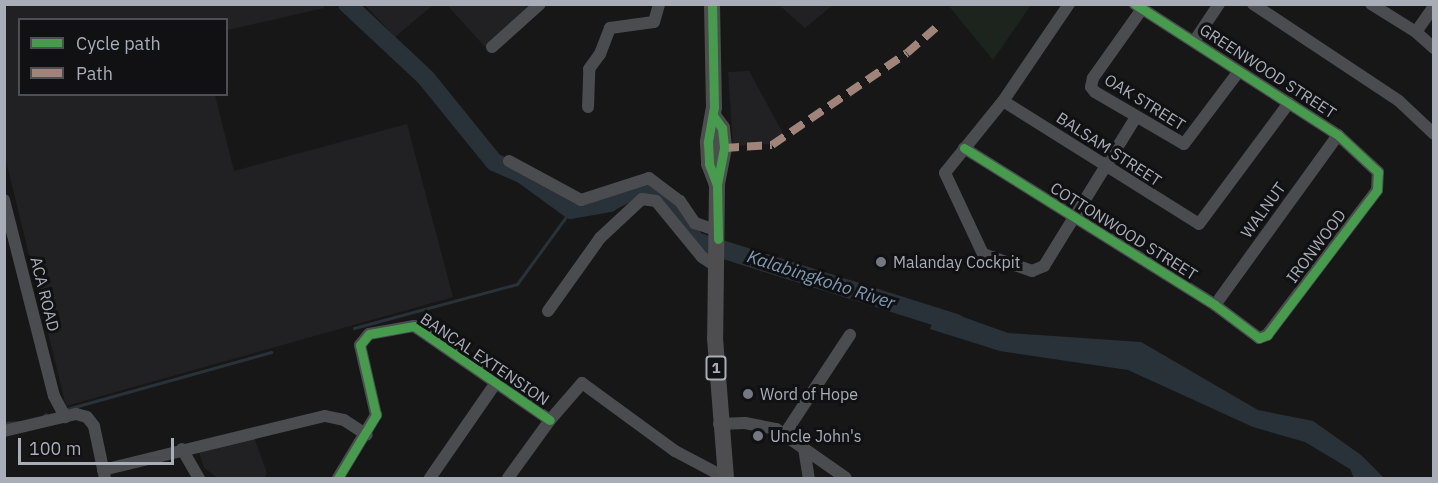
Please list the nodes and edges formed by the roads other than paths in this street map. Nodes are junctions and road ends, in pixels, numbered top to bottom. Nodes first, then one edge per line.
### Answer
1 (540, 4) edge
2 (659, 4) edge
3 (712, 4) edge
4 (1069, 4) edge
5 (1219, 4) edge
6 (1253, 4) edge
7 (1371, 4) edge
8 (1434, 6) edge
9 (1138, 7) edge
10 (1416, 32) junction
11 (1196, 40) junction
12 (492, 47) dead end
13 (1434, 48) edge
14 (1239, 71) junction
15 (1003, 101) junction
16 (1289, 103) junction
17 (588, 107) dead end
18 (1136, 117) junction
19 (1434, 134) edge
20 (1338, 135) junction
21 (964, 148) junction
22 (509, 161) dead end
23 (1106, 167) junction
24 (1378, 172) joint
25 (4, 200) edge
26 (1074, 218) junction
27 (718, 235) junction
28 (718, 262) junction
29 (1215, 305) junction
30 (548, 310) dead end
31 (850, 335) dead end
32 (1267, 336) joint
33 (495, 384) junction
34 (65, 417) junction
35 (550, 420) junction
36 (719, 424) junction
37 (4, 431) edge
38 (367, 435) junction
39 (784, 435) junction
40 (804, 448) junction
41 (182, 449) junction
42 (104, 474) edge
43 (199, 478) edge
44 (338, 478) edge
45 (430, 478) edge
46 (508, 478) edge
47 (726, 478) edge
48 (809, 478) edge
49 (846, 478) edge

1 - 12 street
2 - 17 street
3 - 27 highway, 1
4 - 15 street
5 - 11 street
6 - 19 street
7 - 10 street
8 - 10 street
9 - 11 street, GREENWOOD STREET
9 - 18 street, OAK STREET
10 - 13 street
11 - 14 street, GREENWOOD STREET
14 - 16 street, GREENWOOD STREET
14 - 18 street, OAK STREET
15 - 21 street
15 - 23 street, BALSAM STREET
16 - 20 street, GREENWOOD STREET
16 - 23 street, BALSAM STREET
18 - 23 street
20 - 24 street, GREENWOOD STREET
20 - 29 street, WALNUT
21 - 26 street, COTTONWOOD STREET
21 - 26 street
22 - 27 street
23 - 26 street
24 - 32 street, IRONWOOD
25 - 34 street, ACA ROAD
26 - 29 street, COTTONWOOD STREET
27 - 28 highway, 1
28 - 30 street
28 - 36 highway, 1
29 - 32 street, COTTONWOOD STREET
31 - 39 street
33 - 35 street, BANCAL EXTENSION
33 - 38 street, BANCAL EXTENSION
33 - 45 street
34 - 37 street
34 - 42 street
35 - 46 street
35 - 47 street, BANCAL EXTENSION
36 - 39 street
36 - 47 highway, 1
38 - 41 street
38 - 44 street
39 - 40 street
40 - 48 street
40 - 49 street
41 - 42 street
41 - 43 street

